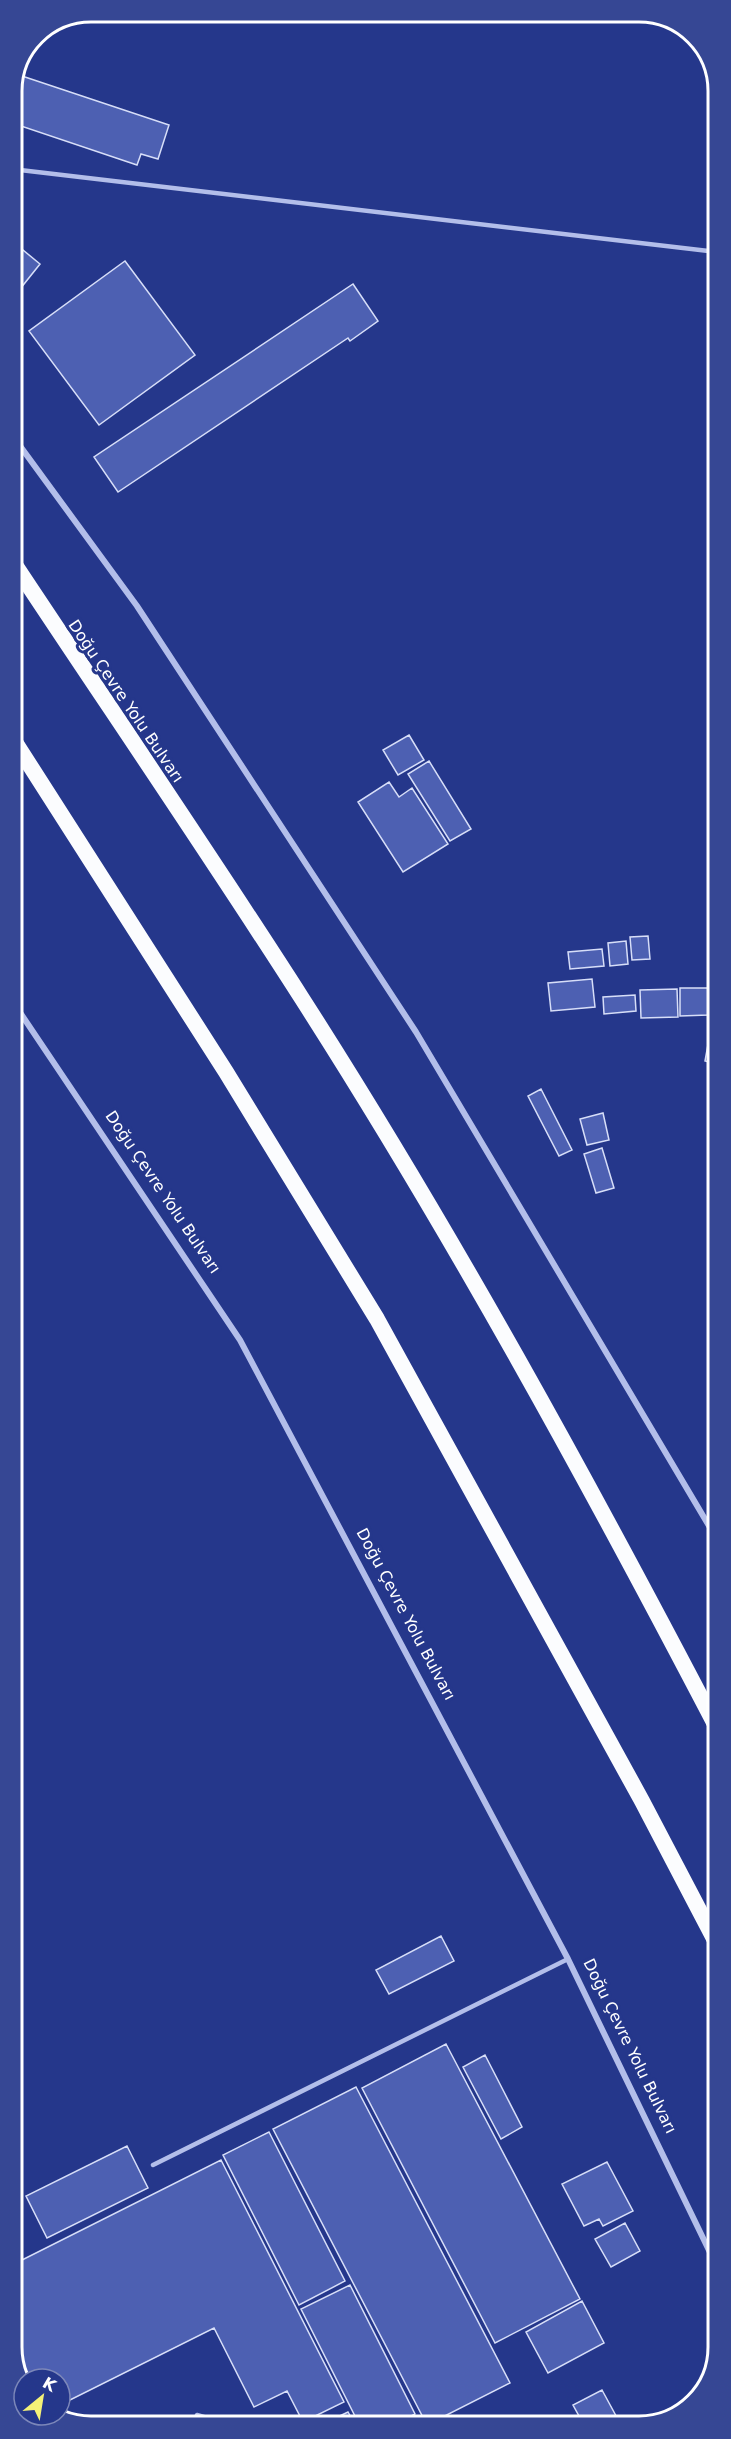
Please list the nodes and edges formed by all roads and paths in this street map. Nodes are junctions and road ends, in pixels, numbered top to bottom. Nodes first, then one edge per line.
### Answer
1 (22, 170) edge
2 (708, 251) edge
3 (22, 449) edge
4 (22, 576) edge
5 (22, 753) edge
6 (22, 1015) edge
7 (708, 1523) edge
8 (708, 1711) edge
9 (708, 1929) edge
10 (568, 1959) junction
11 (153, 2165) dead end
12 (708, 2248) edge
13 (197, 2415) dead end
14 (200, 2416) edge

1 - 2 lane
3 - 7 street
4 - 8 highway, Doğu Çevre Yolu Bulvarı
5 - 9 highway
6 - 10 street, Doğu Çevre Yolu Bulvarı
10 - 11 lane
10 - 12 street, Doğu Çevre Yolu Bulvarı
13 - 14 lane

